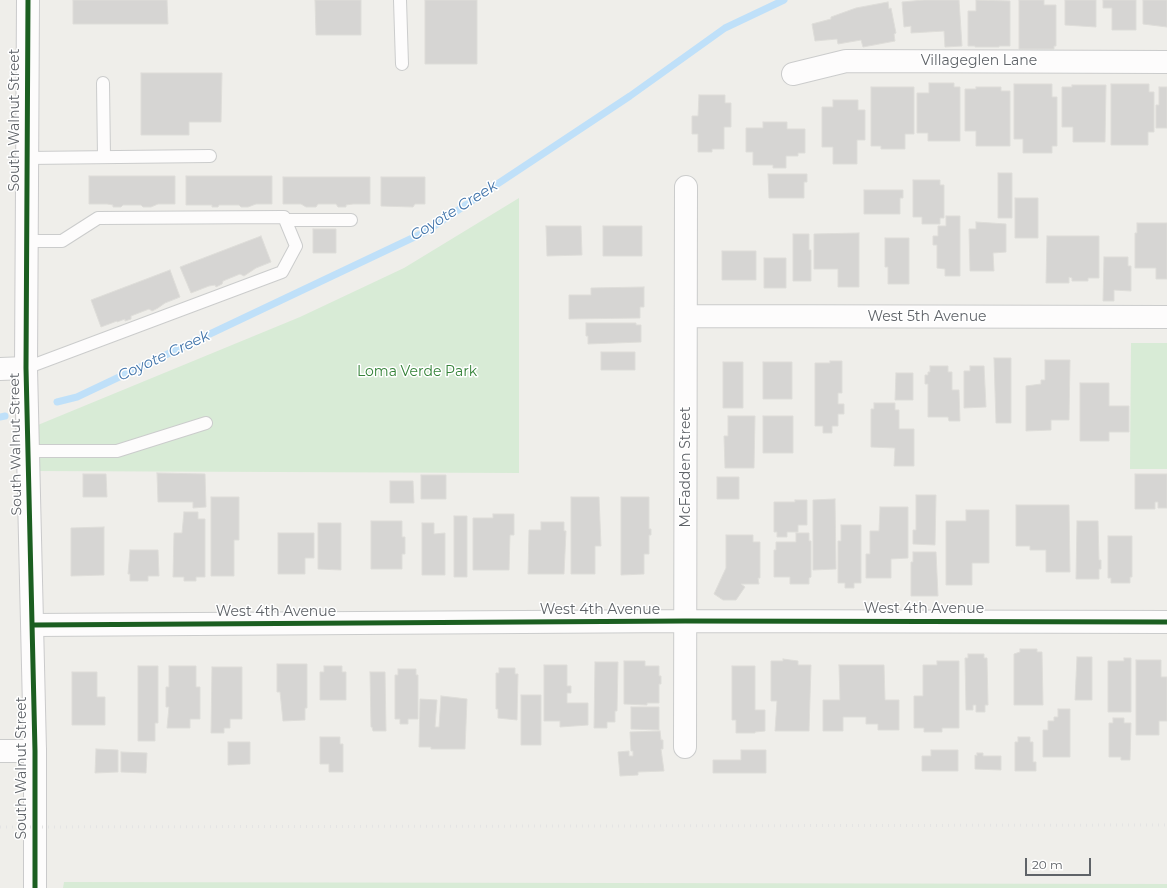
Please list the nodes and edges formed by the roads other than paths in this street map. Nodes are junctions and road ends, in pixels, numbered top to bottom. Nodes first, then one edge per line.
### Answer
1 (28, 0) edge
2 (400, 0) edge
3 (1167, 62) edge
4 (402, 64) dead end
5 (793, 74) dead end
6 (103, 83) dead end
7 (210, 156) dead end
8 (104, 157) junction
9 (27, 158) junction
10 (686, 187) dead end
11 (285, 220) junction
12 (352, 220) dead end
13 (27, 241) junction
14 (686, 316) junction
15 (1167, 317) edge
16 (26, 368) junction
17 (0, 370) edge
18 (206, 423) dead end
19 (28, 451) junction
20 (686, 621) junction
21 (1167, 622) edge
22 (33, 625) junction
23 (685, 747) dead end
24 (0, 751) edge
25 (35, 751) junction
26 (34, 888) edge

1 - 9 street, South Walnut Street
2 - 4 lane
3 - 5 street, Villageglen Lane
6 - 8 lane
7 - 8 lane
8 - 9 lane
9 - 13 street, South Walnut Street
10 - 14 street, McFadden Street
11 - 12 lane
11 - 13 lane
11 - 16 lane
13 - 16 street, South Walnut Street
14 - 15 street, West 5th Avenue
14 - 20 street, McFadden Street
16 - 17 street
16 - 19 street, South Walnut Street
18 - 19 lane
19 - 22 street, South Walnut Street
20 - 21 street, West 4th Avenue
20 - 22 street, West 4th Avenue
20 - 23 street, McFadden Street
22 - 25 street, South Walnut Street
24 - 25 street
25 - 26 street, South Walnut Street

